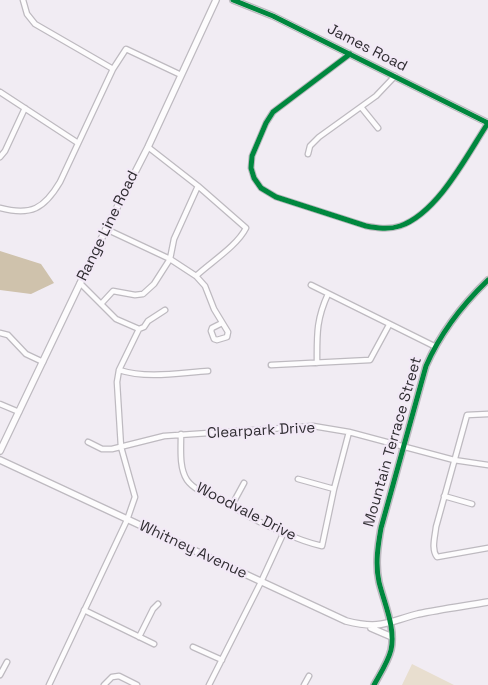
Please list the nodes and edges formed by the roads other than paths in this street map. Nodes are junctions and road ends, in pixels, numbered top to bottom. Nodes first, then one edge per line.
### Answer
1 (21, 0) edge
2 (216, 0) edge
3 (233, 0) edge
4 (350, 54) junction
5 (113, 69) junction
6 (181, 75) junction
7 (395, 76) junction
8 (0, 92) edge
9 (361, 106) junction
10 (25, 108) junction
11 (488, 123) edge
12 (378, 128) dead end
13 (78, 143) junction
14 (148, 147) junction
15 (308, 154) dead end
16 (0, 157) edge
17 (198, 186) junction
18 (0, 208) edge
19 (106, 229) junction
20 (170, 259) junction
21 (196, 276) junction
22 (488, 280) edge
23 (80, 283) junction
24 (311, 285) dead end
25 (328, 294) junction
26 (101, 304) junction
27 (165, 310) dead end
28 (222, 323) dead end
29 (389, 325) junction
30 (139, 329) junction
31 (0, 332) edge
32 (434, 346) junction
33 (43, 362) junction
34 (317, 363) junction
35 (271, 365) dead end
36 (119, 370) junction
37 (208, 371) dead end
38 (0, 404) edge
39 (19, 412) junction
40 (488, 414) edge
41 (349, 432) junction
42 (181, 434) junction
43 (88, 442) dead end
44 (404, 446) junction
45 (121, 447) junction
46 (0, 451) edge
47 (0, 460) edge
48 (454, 460) junction
49 (488, 466) edge
50 (298, 479) dead end
51 (244, 483) dead end
52 (334, 489) junction
53 (444, 496) junction
54 (232, 504) junction
55 (472, 504) dead end
56 (127, 520) junction
57 (284, 532) junction
58 (488, 548) edge
59 (261, 582) junction
60 (488, 602) edge
61 (158, 604) dead end
62 (84, 610) junction
63 (390, 624) junction
64 (364, 625) junction
65 (139, 637) junction
66 (392, 637) junction
67 (154, 644) dead end
68 (193, 647) dead end
69 (222, 660) junction
70 (7, 662) dead end
71 (0, 675) edge
72 (309, 676) dead end
73 (49, 685) edge
74 (104, 685) edge
75 (136, 685) edge
76 (209, 685) edge
77 (304, 685) edge
78 (374, 685) edge

1 - 5 street
2 - 6 main road, Range Line Road
3 - 4 main road, James Road
4 - 7 main road, James Road
4 - 11 street
5 - 6 street
5 - 13 street
6 - 14 main road, Range Line Road
7 - 9 street
7 - 11 main road, James Road
8 - 10 street
9 - 12 street
9 - 15 street
10 - 13 street
10 - 16 street
13 - 18 street
14 - 17 street
14 - 19 main road, Range Line Road
17 - 20 street
17 - 21 street
19 - 20 street
19 - 23 main road, Range Line Road
20 - 21 street
20 - 26 street
21 - 28 street
22 - 32 street, Mountain Terrace Street
23 - 26 street
23 - 33 main road, Range Line Road
24 - 25 street
25 - 29 street
25 - 34 street
26 - 30 street
27 - 30 street
29 - 32 street
29 - 34 street
30 - 36 street
31 - 33 street
32 - 44 street, Mountain Terrace Street
33 - 39 main road, Range Line Road
34 - 35 street
36 - 37 street
36 - 45 street
38 - 39 street
39 - 46 main road, Range Line Road
40 - 48 street
41 - 42 street, Clearpark Drive
41 - 44 street, Clearpark Drive
41 - 52 street
42 - 45 street, Clearpark Drive
42 - 54 street, Woodvale Drive
43 - 45 street, Clearpark Drive
44 - 48 street, Clearpark Drive
44 - 63 street, Mountain Terrace Street
45 - 56 street
47 - 56 main road, Whitney Avenue
48 - 49 street, Clearpark Drive
48 - 53 street
50 - 52 street
51 - 54 street
52 - 57 street, Woodvale Drive
53 - 55 street
53 - 58 street
54 - 57 street, Woodvale Drive
56 - 59 main road, Whitney Avenue
56 - 62 street
57 - 59 street
59 - 64 main road, Whitney Avenue
59 - 69 street
60 - 63 main road, Whitney Avenue
61 - 65 street
62 - 65 street
62 - 73 street
63 - 64 main road, Whitney Avenue
63 - 66 street, Mountain Terrace Street
64 - 66 main road
65 - 67 street
66 - 78 street, Mountain Terrace Street
68 - 69 street
69 - 76 street
70 - 71 street
72 - 77 street
74 - 75 street

